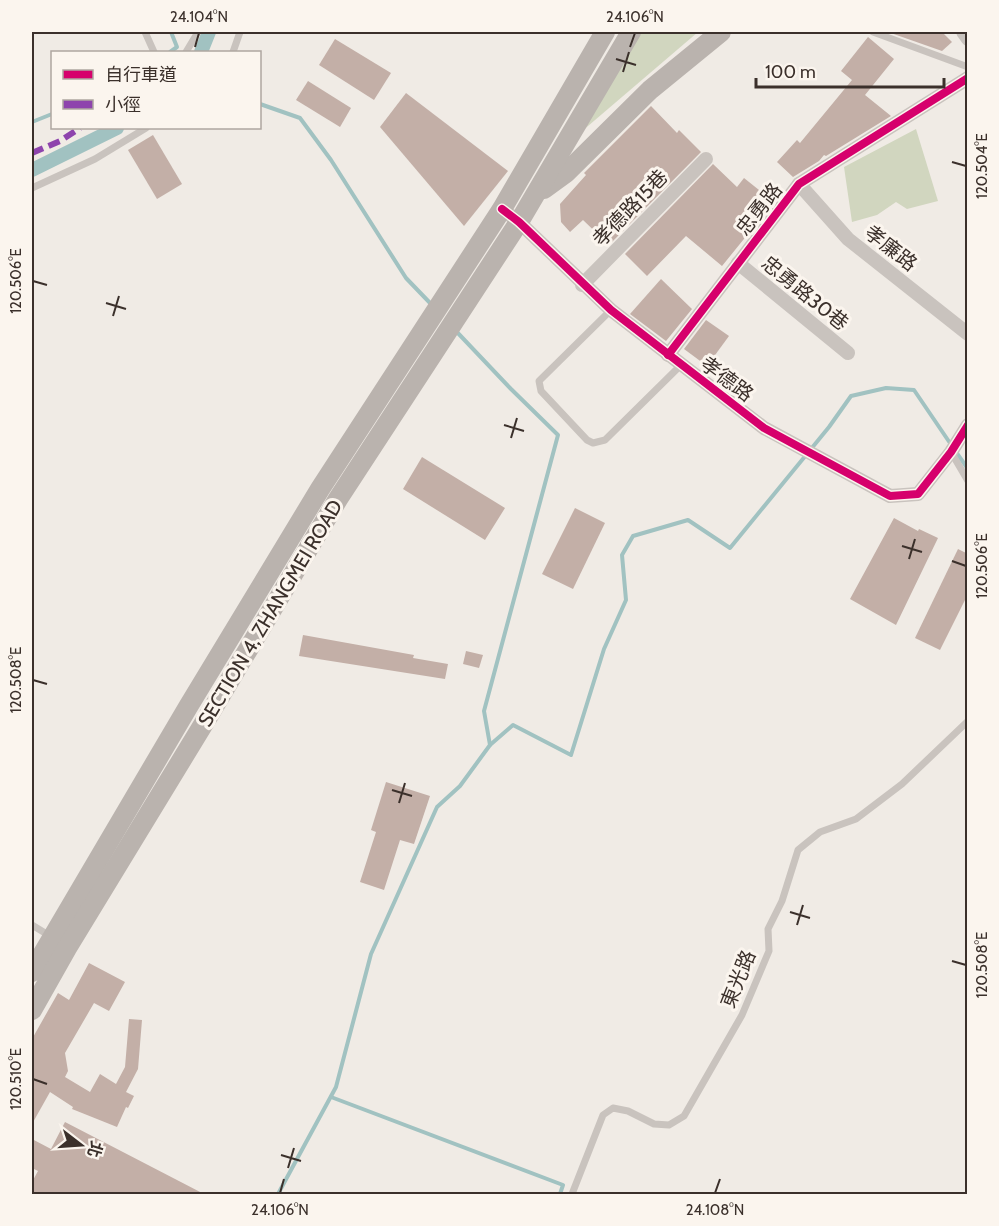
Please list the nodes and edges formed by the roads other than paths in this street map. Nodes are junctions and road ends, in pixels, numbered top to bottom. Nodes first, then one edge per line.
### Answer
1 (146, 32) edge
2 (198, 32) edge
3 (240, 32) edge
4 (605, 32) edge
5 (631, 32) edge
6 (721, 32) edge
7 (873, 32) edge
8 (963, 32) edge
9 (968, 39) edge
10 (154, 51) edge
11 (187, 51) edge
12 (233, 51) edge
13 (968, 67) edge
14 (968, 78) edge
15 (144, 129) edge
16 (706, 159) dead end
17 (799, 184) junction
18 (32, 188) edge
19 (535, 196) junction
20 (502, 209) junction
21 (519, 222) junction
22 (738, 263) junction
23 (582, 285) junction
24 (611, 310) junction
25 (968, 333) edge
26 (848, 353) dead end
27 (668, 355) junction
28 (681, 365) junction
29 (968, 425) edge
30 (951, 452) junction
31 (968, 481) edge
32 (320, 489) junction
33 (338, 499) junction
34 (189, 706) junction
35 (210, 715) junction
36 (968, 721) edge
37 (32, 925) edge
38 (59, 943) junction
39 (32, 972) edge
40 (32, 1010) edge
41 (572, 1194) edge

1 - 10 lane
2 - 11 lane
3 - 12 lane
4 - 20 main road, SECTION 4, ZHANGMEI ROAD
5 - 19 main road, SECTION 4, ZHANGMEI ROAD
6 - 19 main road
7 - 13 lane
8 - 9 street
14 - 17 street, 忠勇路
15 - 18 lane
16 - 23 street, 孝德路15巷
17 - 22 street, 忠勇路
17 - 25 street, 孝廉路
19 - 21 main road, SECTION 4, ZHANGMEI ROAD
20 - 21 street, 孝德路
20 - 32 main road, SECTION 4, ZHANGMEI ROAD
21 - 23 street, 孝德路
21 - 33 main road, SECTION 4, ZHANGMEI ROAD
22 - 26 street, 忠勇路30巷
22 - 27 street, 忠勇路
23 - 24 street, 孝德路
24 - 27 street, 孝德路
24 - 28 lane
27 - 28 street, 孝德路
28 - 30 street, 孝德路
29 - 30 street, 孝德路
30 - 31 lane
32 - 33 main road
32 - 34 main road, SECTION 4, ZHANGMEI ROAD
33 - 35 main road, SECTION 4, ZHANGMEI ROAD
34 - 35 main road
34 - 38 main road, SECTION 4, ZHANGMEI ROAD
35 - 38 main road, SECTION 4, ZHANGMEI ROAD
36 - 41 lane, 東光路
37 - 38 lane
38 - 39 main road, SECTION 4, ZHANGMEI ROAD
38 - 40 main road, SECTION 4, ZHANGMEI ROAD

